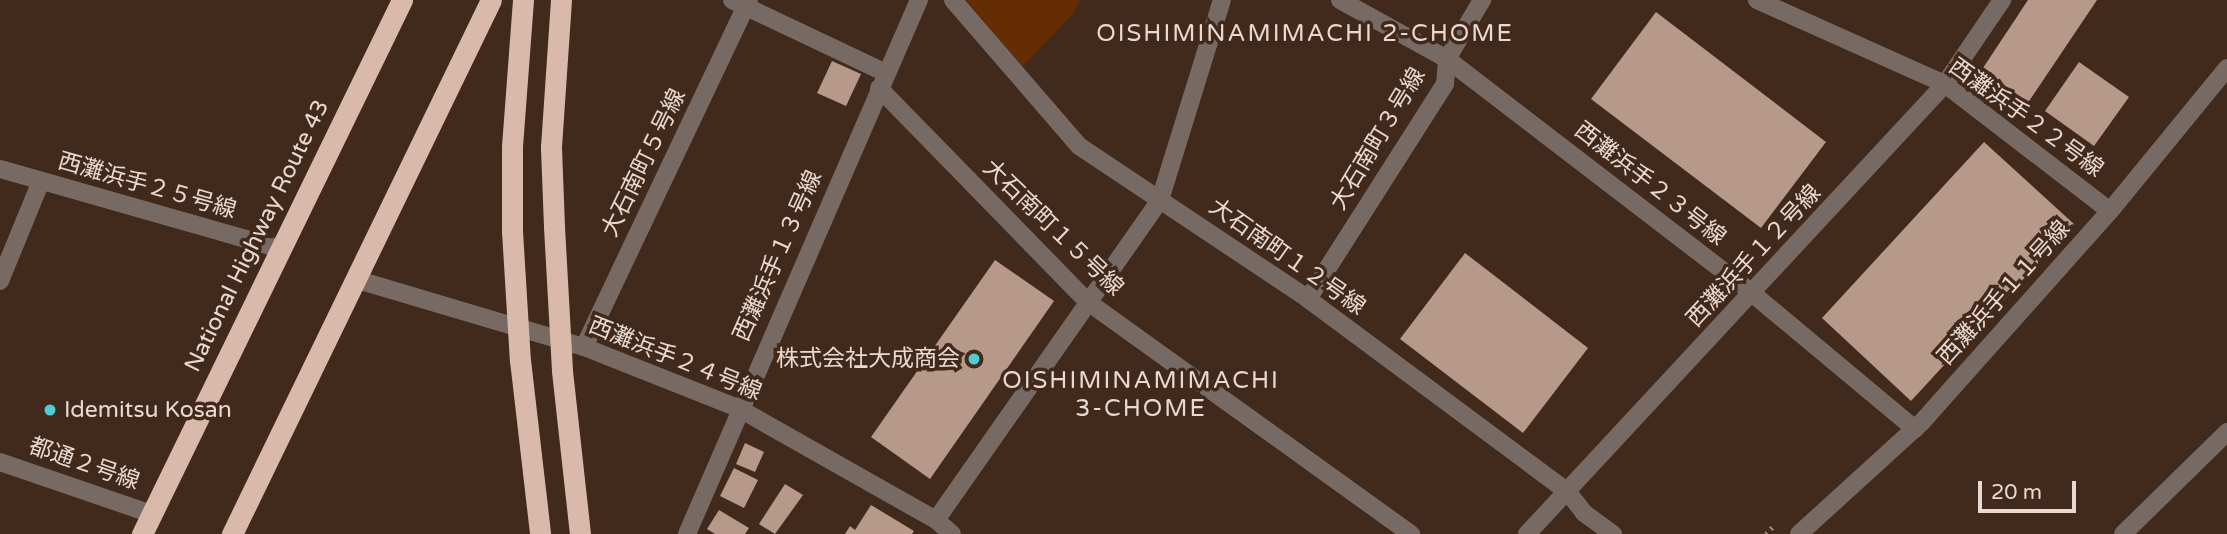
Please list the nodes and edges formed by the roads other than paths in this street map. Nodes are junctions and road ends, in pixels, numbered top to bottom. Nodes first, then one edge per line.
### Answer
1 (402, 0) edge
2 (491, 0) edge
3 (523, 0) edge
4 (561, 0) edge
5 (919, 0) edge
6 (953, 0) edge
7 (1222, 0) edge
8 (1340, 0) edge
9 (1482, 0) edge
10 (1757, 0) edge
11 (2002, 0) edge
12 (743, 2) edge
13 (1447, 59) junction
14 (2227, 68) edge
15 (883, 80) junction
16 (1945, 84) junction
17 (0, 169) edge
18 (41, 181) junction
19 (1160, 200) junction
20 (2110, 211) junction
21 (280, 249) junction
22 (358, 280) junction
23 (0, 281) edge
24 (1753, 295) junction
25 (1308, 299) junction
26 (1088, 302) junction
27 (584, 346) junction
28 (738, 408) junction
29 (1915, 429) junction
30 (2227, 432) edge
31 (0, 462) edge
32 (1567, 491) junction
33 (152, 514) junction
34 (936, 520) junction
35 (142, 534) edge
36 (232, 534) edge
37 (540, 534) edge
38 (580, 534) edge
39 (687, 534) edge
40 (952, 534) edge
41 (1411, 534) edge
42 (1527, 534) edge
43 (1613, 534) edge
44 (1799, 534) edge
45 (2123, 534) edge

1 - 21 highway, National Highway Route 43
2 - 22 highway
3 - 37 highway
4 - 38 highway
5 - 15 street, 西灘浜手１３号線
6 - 19 street, 大石南町１２号線
7 - 19 street
8 - 13 street, 西灘浜手２３号線
9 - 13 street, 大石南町３号線
10 - 16 street, 西灘浜手２２号線
11 - 16 street, 西灘浜手１２号線
12 - 15 street
12 - 27 street, 大石南町５号線
13 - 24 street, 西灘浜手２３号線
13 - 25 street, 大石南町３号線
14 - 20 street, 西灘浜手１１号線
15 - 26 street, 大石南町１５号線
15 - 28 street, 西灘浜手１３号線
16 - 20 street, 西灘浜手２２号線
16 - 24 street, 西灘浜手１２号線
17 - 18 street, 西灘浜手２５号線
18 - 21 street, 西灘浜手２５号線
18 - 23 street
19 - 25 street, 大石南町１２号線
19 - 26 street
20 - 29 street, 西灘浜手１１号線
21 - 33 highway, National Highway Route 43
22 - 27 street, 西灘浜手２４号線
22 - 36 highway
24 - 29 street, 西灘浜手２３号線
24 - 32 street, 西灘浜手１２号線
25 - 32 street, 大石南町１２号線
26 - 34 street
26 - 41 street, 大石南町１５号線
27 - 28 street, 西灘浜手２４号線
28 - 34 street, 西灘浜手２４号線
28 - 39 street, 西灘浜手１３号線
29 - 44 street, 西灘浜手１１号線
30 - 45 street
31 - 33 street, 都通２号線
32 - 42 street, 西灘浜手１２号線
32 - 43 street, 大石南町１２号線
33 - 35 highway, National Highway Route 43
34 - 40 street, 西灘浜手２４号線

